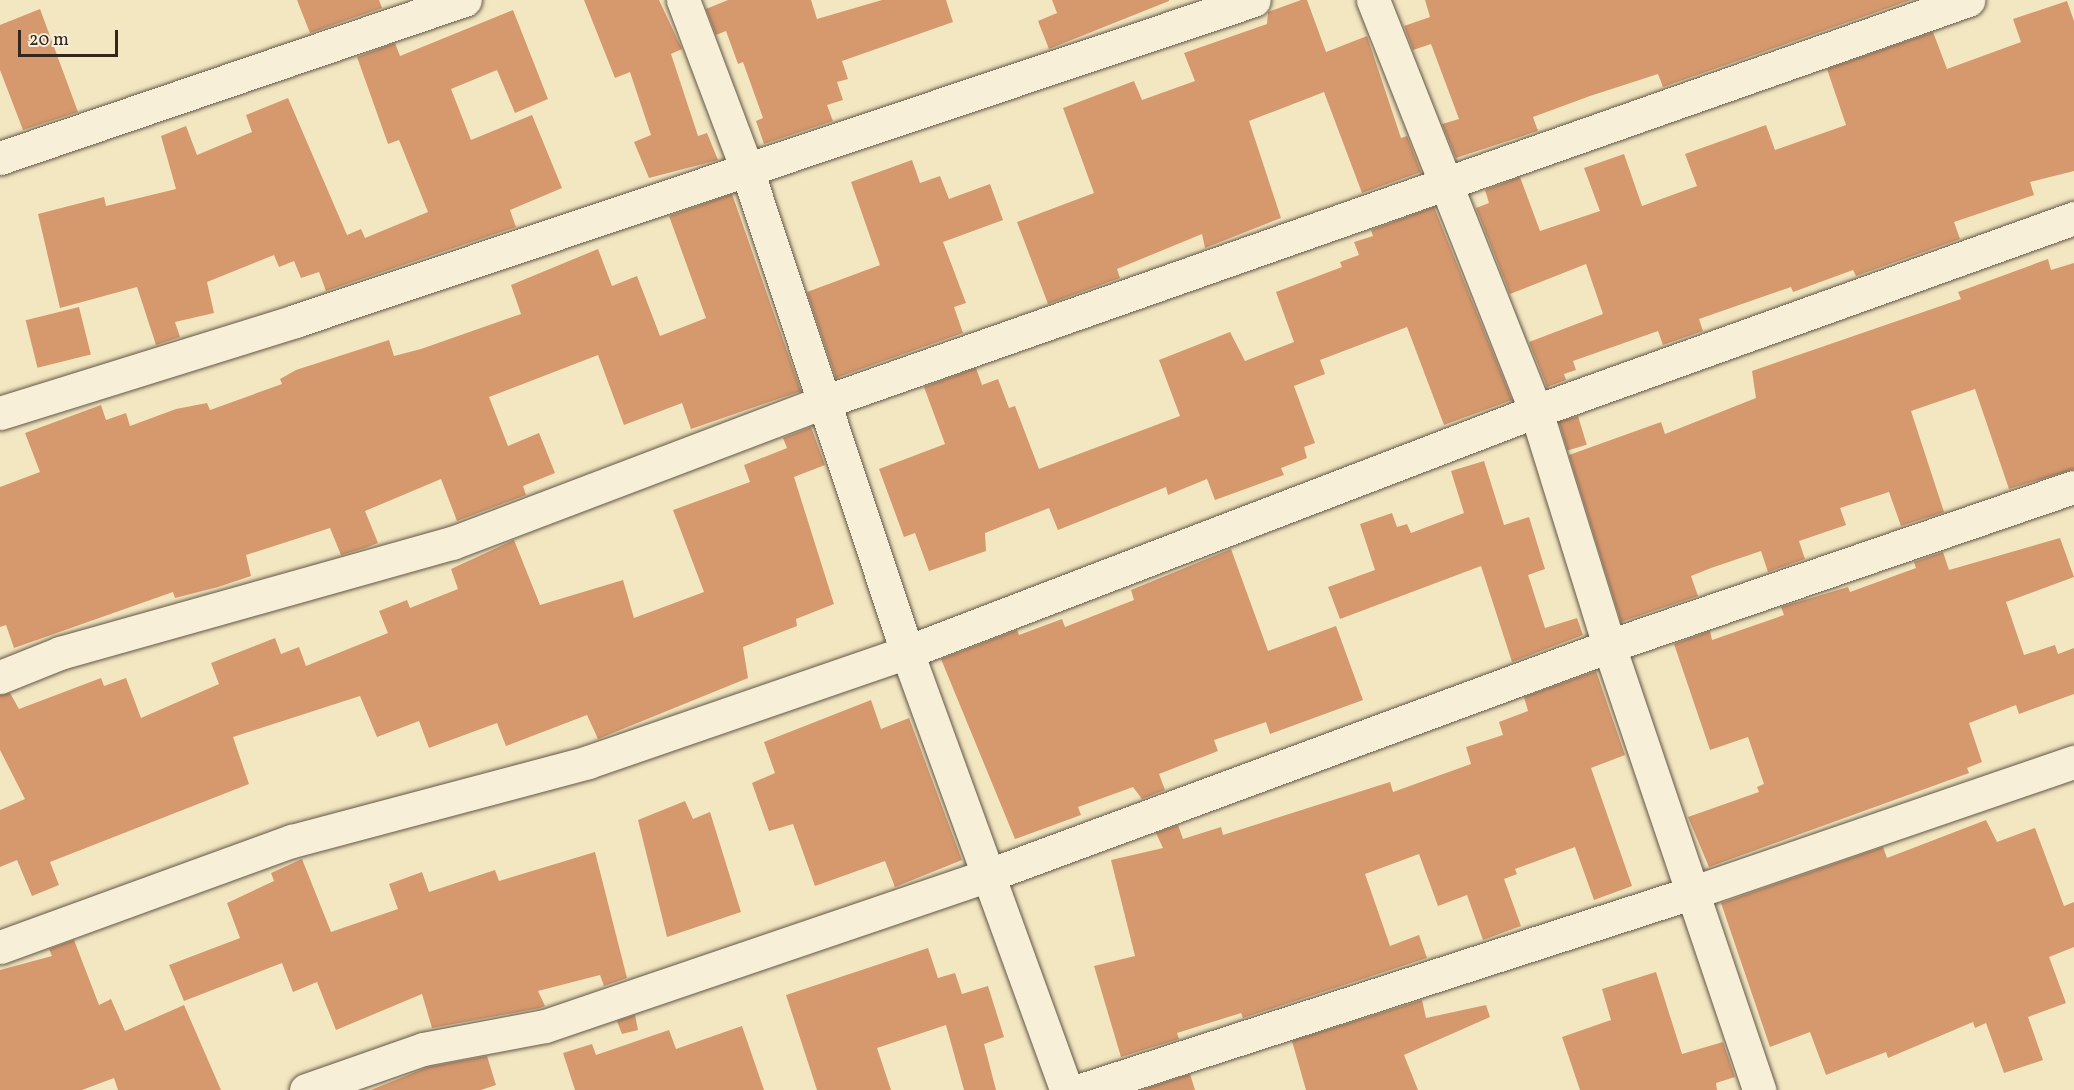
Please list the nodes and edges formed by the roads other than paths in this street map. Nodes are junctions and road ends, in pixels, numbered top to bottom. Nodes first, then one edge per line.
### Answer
1 (465, 0) edge
2 (683, 0) edge
3 (1254, 0) edge
4 (1373, 0) edge
5 (1968, 0) edge
6 (0, 158) edge
7 (746, 167) junction
8 (1448, 180) junction
9 (2074, 218) edge
10 (824, 402) junction
11 (1536, 411) junction
12 (0, 413) edge
13 (2074, 487) edge
14 (1609, 646) junction
15 (907, 652) junction
16 (0, 677) edge
17 (2074, 762) edge
18 (989, 875) junction
19 (1694, 892) junction
20 (0, 947) edge
21 (306, 1090) edge
22 (1066, 1090) edge
23 (1081, 1090) edge
24 (1759, 1090) edge

1 - 6 street
2 - 7 street
3 - 7 street
4 - 8 street
5 - 8 street
7 - 10 street
7 - 12 street
8 - 10 street
8 - 11 street
9 - 11 street
10 - 15 street
10 - 16 street
11 - 14 street
11 - 15 street
13 - 14 street
14 - 18 street
14 - 19 street
15 - 18 street
15 - 20 street
17 - 19 street
18 - 21 street
18 - 22 street
19 - 23 street
19 - 24 street

